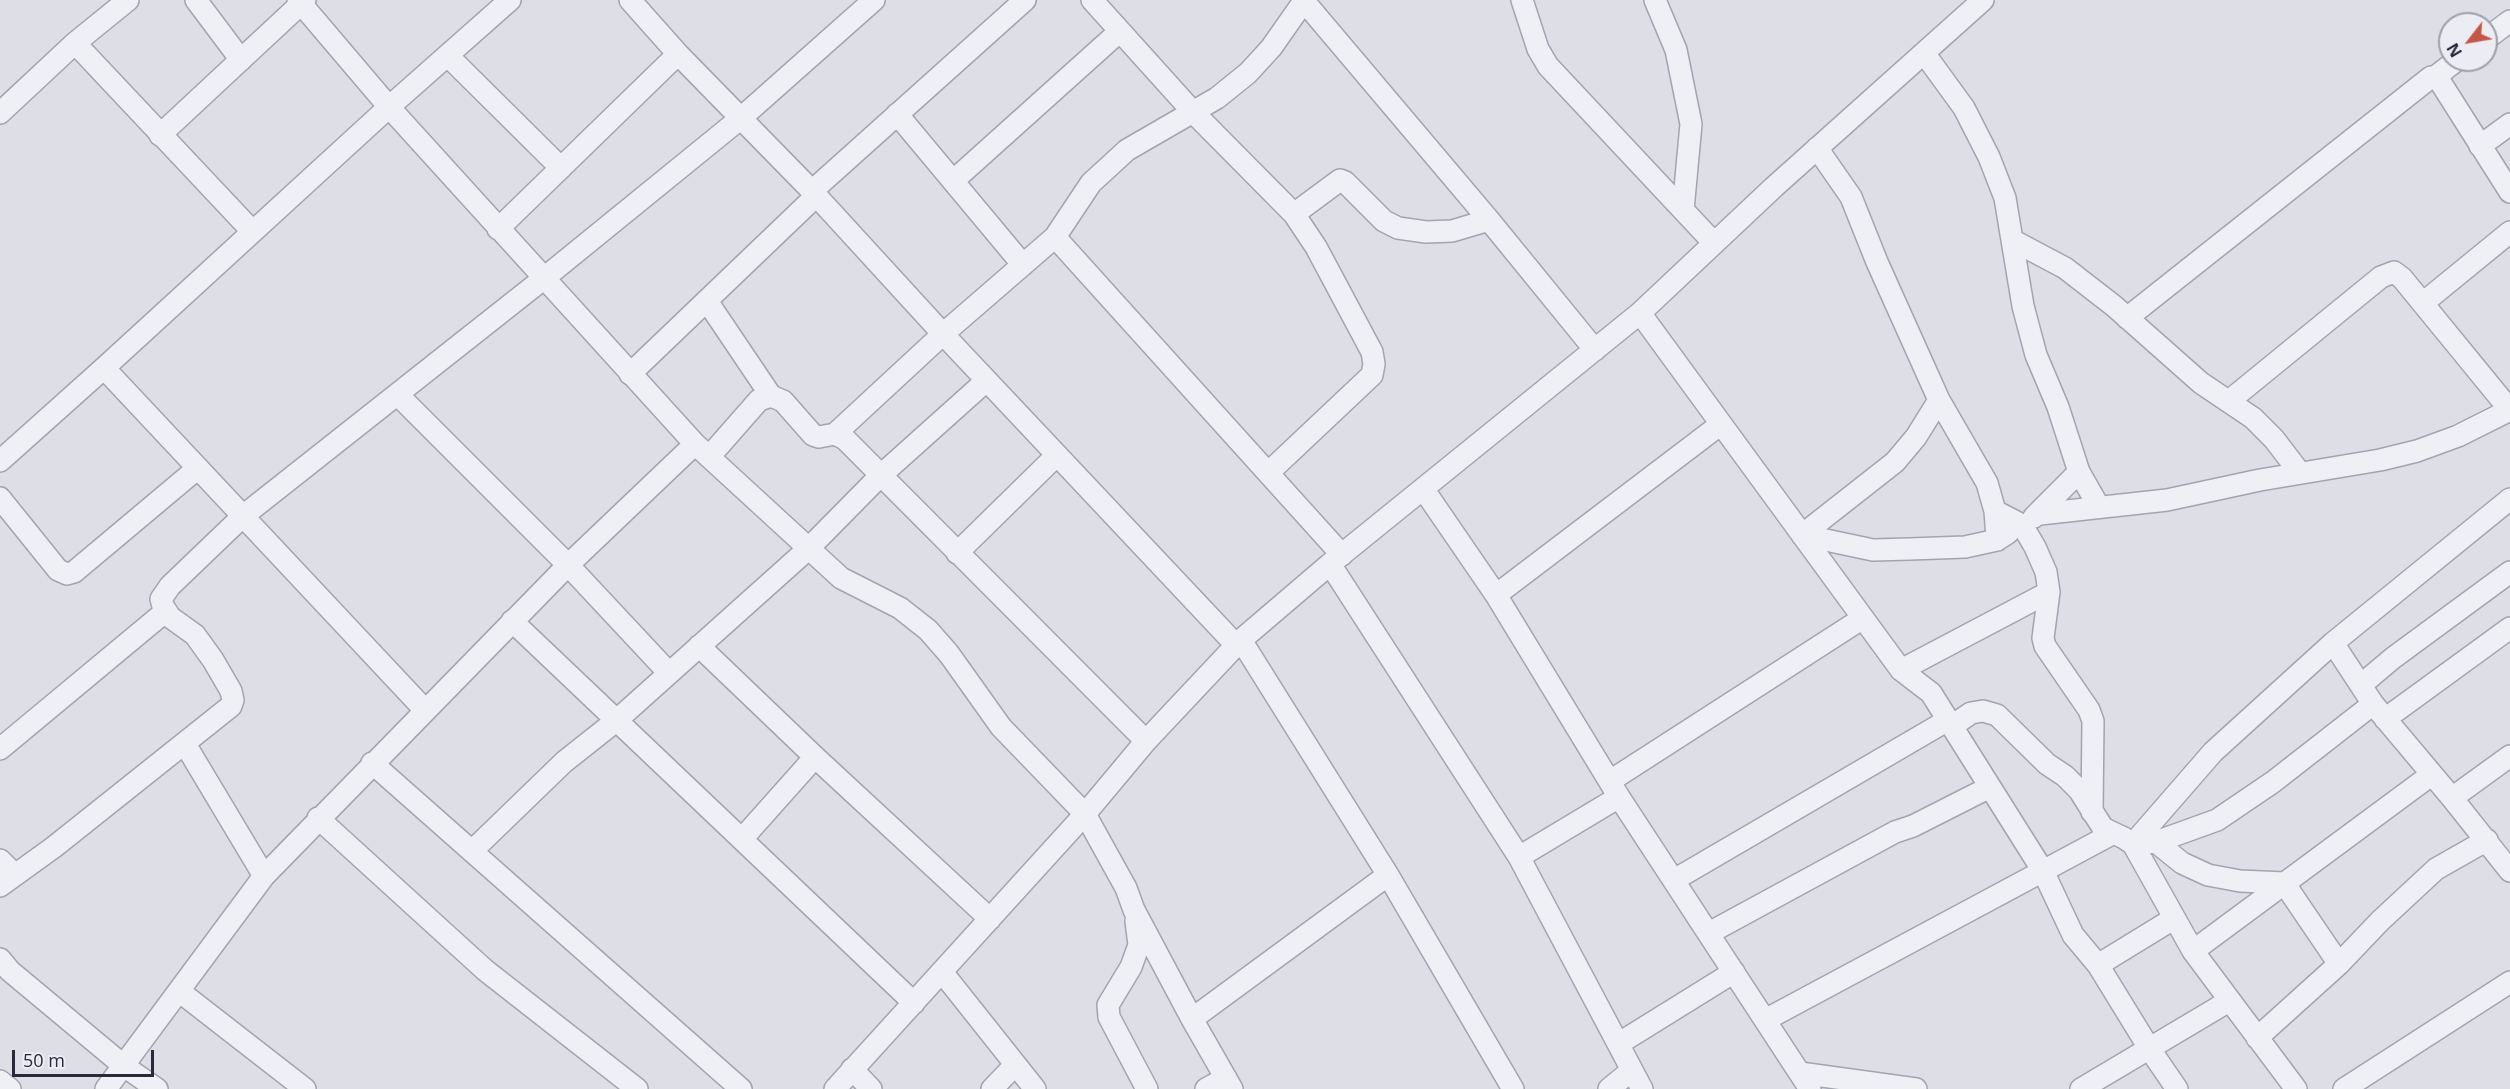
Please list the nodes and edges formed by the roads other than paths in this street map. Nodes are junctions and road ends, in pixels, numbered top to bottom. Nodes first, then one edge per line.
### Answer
1 (128, 0) edge
2 (196, 0) edge
3 (510, 0) edge
4 (630, 0) edge
5 (874, 0) edge
6 (1025, 0) edge
7 (1092, 0) edge
8 (1303, 0) edge
9 (1522, 0) edge
10 (1655, 0) edge
11 (1983, 0) edge
12 (301, 1) edge
13 (1120, 31) junction
14 (75, 43) junction
15 (1924, 52) junction
16 (678, 54) junction
17 (448, 56) junction
18 (241, 60) junction
19 (2441, 72) edge
20 (2434, 77) junction
21 (389, 107) junction
22 (1193, 112) junction
23 (0, 113) edge
24 (897, 114) junction
25 (741, 118) junction
26 (2510, 124) edge
27 (160, 135) junction
28 (2480, 146) junction
29 (1817, 148) junction
30 (561, 168) junction
31 (953, 181) junction
32 (2510, 192) edge
33 (814, 193) junction
34 (1683, 210) junction
35 (1294, 214) junction
36 (1489, 220) junction
37 (498, 229) junction
38 (252, 231) junction
39 (2510, 232) edge
40 (1055, 237) junction
41 (2014, 241) junction
42 (1714, 243) junction
43 (1023, 265) junction
44 (543, 279) junction
45 (707, 301) junction
46 (2423, 303) junction
47 (1640, 313) junction
48 (2127, 318) junction
49 (943, 334) junction
50 (1595, 350) junction
51 (104, 368) junction
52 (630, 374) junction
53 (986, 381) junction
54 (398, 395) junction
55 (771, 396) junction
56 (1939, 400) junction
57 (2229, 401) junction
58 (2510, 410) edge
59 (1721, 424) junction
60 (835, 434) junction
61 (702, 451) junction
62 (1057, 455) junction
63 (0, 461) edge
64 (198, 468) junction
65 (2079, 472) junction
66 (1269, 473) junction
67 (2300, 473) junction
68 (880, 476) junction
69 (1424, 490) junction
70 (0, 498) edge
71 (2510, 499) edge
72 (2099, 507) junction
73 (1995, 511) junction
74 (2040, 514) junction
75 (243, 516) junction
76 (2022, 525) junction
77 (1802, 535) junction
78 (1997, 540) junction
79 (808, 549) junction
80 (957, 553) junction
81 (1336, 560) junction
82 (568, 565) junction
83 (2510, 572) edge
84 (2047, 582) junction
85 (1496, 595) junction
86 (166, 611) junction
87 (1863, 618) junction
88 (512, 621) junction
89 (2510, 628) edge
90 (1239, 643) junction
91 (2332, 643) junction
92 (699, 646) junction
93 (1901, 670) junction
94 (669, 673) junction
95 (2361, 686) junction
96 (424, 709) junction
97 (2379, 712) junction
98 (617, 720) junction
99 (1950, 723) junction
100 (1146, 741) junction
101 (185, 744) junction
102 (0, 748) edge
103 (2510, 756) edge
104 (814, 757) junction
105 (372, 762) junction
106 (2431, 775) junction
107 (1990, 787) junction
108 (1615, 789) junction
109 (2452, 798) junction
110 (2092, 813) junction
111 (1085, 814) junction
112 (318, 818) junction
113 (2112, 834) junction
114 (742, 839) junction
115 (2487, 840) junction
116 (2156, 842) junction
117 (2133, 844) junction
118 (472, 851) junction
119 (1519, 857) junction
120 (0, 860) edge
121 (2509, 868) edge
122 (2043, 871) junction
123 (1388, 875) junction
124 (264, 876) junction
125 (8, 880) edge
126 (1674, 880) junction
127 (2284, 883) junction
128 (1134, 910) junction
129 (990, 919) junction
130 (2173, 919) junction
131 (1709, 933) junction
132 (2193, 951) junction
133 (2339, 964) junction
134 (2098, 965) junction
135 (3, 970) edge
136 (942, 972) junction
137 (1734, 972) junction
138 (2510, 982) edge
139 (179, 991) junction
140 (2229, 1001) junction
141 (914, 1003) junction
142 (1192, 1019) junction
143 (1765, 1020) junction
144 (2257, 1038) junction
145 (1618, 1044) junction
146 (2149, 1048) junction
147 (1015, 1065) junction
148 (124, 1066) junction
149 (852, 1069) junction
150 (1631, 1071) junction
151 (0, 1081) edge
152 (1805, 1081) edge
153 (1229, 1083) edge
154 (10, 1089) edge
155 (106, 1089) edge
156 (157, 1089) edge
157 (304, 1089) edge
158 (637, 1089) edge
159 (741, 1089) edge
160 (835, 1089) edge
161 (871, 1089) edge
162 (992, 1089) edge
163 (1035, 1089) edge
164 (1147, 1089) edge
165 (1206, 1089) edge
166 (1513, 1089) edge
167 (1609, 1089) edge
168 (1642, 1089) edge
169 (1916, 1089) edge
170 (2080, 1089) edge
171 (2177, 1089) edge
172 (2296, 1089) edge
173 (2344, 1089) edge

1 - 14 street
2 - 18 street
3 - 17 street
4 - 16 street
5 - 25 street
6 - 24 street
7 - 13 street
8 - 22 street
8 - 36 street
9 - 34 street
10 - 34 street
11 - 15 street
12 - 18 street
12 - 21 street
13 - 22 street
13 - 31 street
14 - 23 street
14 - 27 street
15 - 29 street
15 - 41 street
16 - 25 street
16 - 30 street
17 - 21 street
17 - 30 street
18 - 27 street
19 - 20 street
20 - 28 street
20 - 48 street
21 - 37 street
21 - 38 street
22 - 35 street
22 - 40 street
24 - 31 street
24 - 33 street
25 - 33 street
25 - 44 street
26 - 28 street
27 - 38 street
28 - 32 street
29 - 42 street
29 - 56 street
30 - 37 street
31 - 43 street
33 - 45 street
33 - 49 street
34 - 42 street
35 - 36 street
35 - 66 street
36 - 50 street
37 - 44 street
38 - 51 street
39 - 46 street
40 - 43 street
40 - 66 street
41 - 48 street
41 - 65 street
42 - 47 street
43 - 49 street
44 - 52 street
44 - 54 street
45 - 52 street
45 - 55 street
46 - 57 street
46 - 58 street
47 - 50 street
47 - 59 street
48 - 57 street
49 - 53 street
49 - 60 street
50 - 69 street
51 - 63 street
51 - 64 street
52 - 61 street
53 - 62 street
53 - 68 street
54 - 75 street
54 - 82 street
55 - 60 street
55 - 61 street
56 - 73 street
56 - 77 street
57 - 67 street
58 - 67 street
59 - 77 street
59 - 85 street
60 - 68 street
61 - 79 street
61 - 82 street
62 - 80 street
62 - 90 street
64 - 70 street
64 - 75 street
65 - 72 street
65 - 74 street
66 - 81 street
67 - 72 street
68 - 79 street
68 - 80 street
69 - 81 street
69 - 85 street
71 - 91 street
72 - 74 street
73 - 76 street
73 - 78 street
74 - 76 street
75 - 86 street
75 - 96 street
76 - 78 street
76 - 84 street
77 - 78 street
77 - 87 street
78 - 84 street
79 - 92 street
79 - 111 street
80 - 100 street
81 - 90 street
81 - 119 street
82 - 88 street
82 - 94 street
83 - 95 street
84 - 93 street
84 - 110 street
85 - 108 street
86 - 101 street
86 - 102 street
87 - 93 street
87 - 108 street
88 - 96 street
88 - 98 street
89 - 97 street
90 - 100 street
90 - 123 street
91 - 95 street
91 - 117 street
92 - 94 street
92 - 104 street
93 - 99 street
94 - 98 street
95 - 97 street
96 - 105 street
97 - 106 street
97 - 116 street
98 - 114 street
98 - 118 street
99 - 107 street
99 - 110 street
99 - 126 street
100 - 111 street
101 - 124 street
101 - 125 street
103 - 109 street
104 - 114 street
104 - 129 street
105 - 112 street
105 - 118 street
106 - 109 street
106 - 127 street
107 - 122 street
107 - 131 street
108 - 119 street
108 - 126 street
109 - 115 street
110 - 113 street
111 - 128 street
111 - 129 street
112 - 124 street
112 - 158 street
113 - 117 street
113 - 122 street
114 - 141 street
115 - 121 street
115 - 133 street
116 - 117 street
116 - 127 street
117 - 130 street
118 - 159 street
119 - 145 street
120 - 125 street
122 - 134 street
122 - 143 street
123 - 142 street
123 - 166 street
124 - 139 street
126 - 131 street
127 - 132 street
127 - 133 street
128 - 142 street
128 - 164 street
129 - 136 street
130 - 132 street
130 - 134 street
131 - 137 street
132 - 140 street
133 - 144 street
134 - 146 street
135 - 148 street
136 - 141 street
136 - 147 street
137 - 143 street
137 - 145 street
138 - 173 street
139 - 148 street
139 - 157 street
140 - 144 street
140 - 146 street
141 - 149 street
142 - 153 street
143 - 152 street
144 - 172 street
145 - 150 street
146 - 170 street
146 - 171 street
147 - 162 street
147 - 163 street
148 - 155 street
148 - 156 street
149 - 160 street
149 - 161 street
150 - 167 street
150 - 168 street
151 - 154 street
152 - 169 street
153 - 165 street

